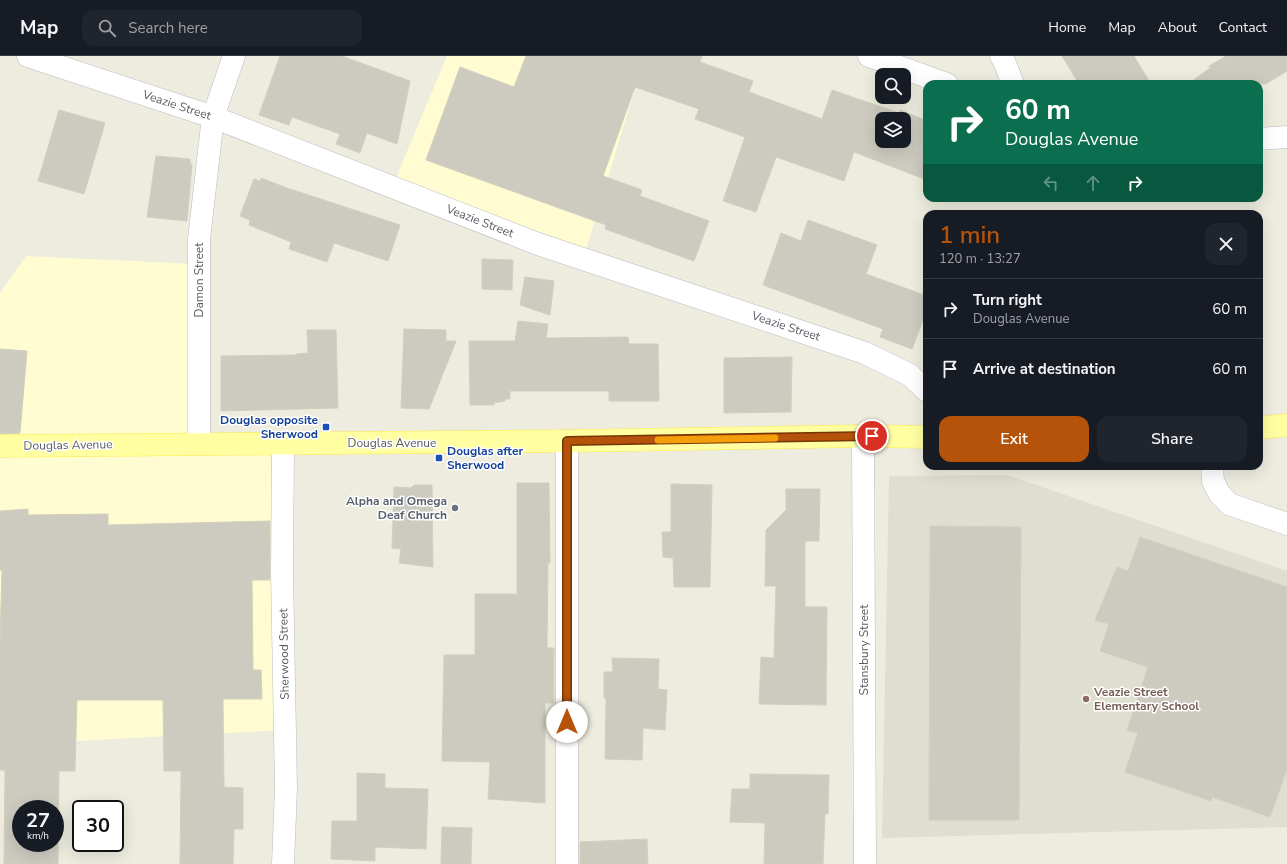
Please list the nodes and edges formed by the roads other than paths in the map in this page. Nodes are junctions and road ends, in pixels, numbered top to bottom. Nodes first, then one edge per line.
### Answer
1 (28, 56) edge
2 (234, 56) edge
3 (869, 56) edge
4 (1001, 56) edge
5 (936, 80) edge
6 (1011, 80) edge
7 (213, 116) junction
8 (1287, 137) edge
9 (1263, 139) edge
10 (923, 387) edge
11 (1287, 426) edge
12 (1263, 428) edge
13 (863, 436) junction
14 (923, 437) edge
15 (567, 441) junction
16 (199, 444) junction
17 (283, 444) junction
18 (0, 446) edge
19 (1212, 470) edge
20 (1287, 524) edge
21 (284, 864) edge
22 (567, 864) edge
23 (865, 864) edge

1 - 7 street, Veazie Street
2 - 7 street, Damon Street
3 - 5 street
4 - 6 street
7 - 10 street, Veazie Street
7 - 16 street, Damon Street
8 - 9 street
11 - 12 main road
13 - 14 main road, Douglas Avenue
13 - 15 main road, Douglas Avenue
13 - 23 street, Stansbury Street
15 - 17 main road, Douglas Avenue
15 - 22 street
16 - 17 main road, Douglas Avenue
16 - 18 main road, Douglas Avenue
17 - 21 street, Sherwood Street
19 - 20 street

